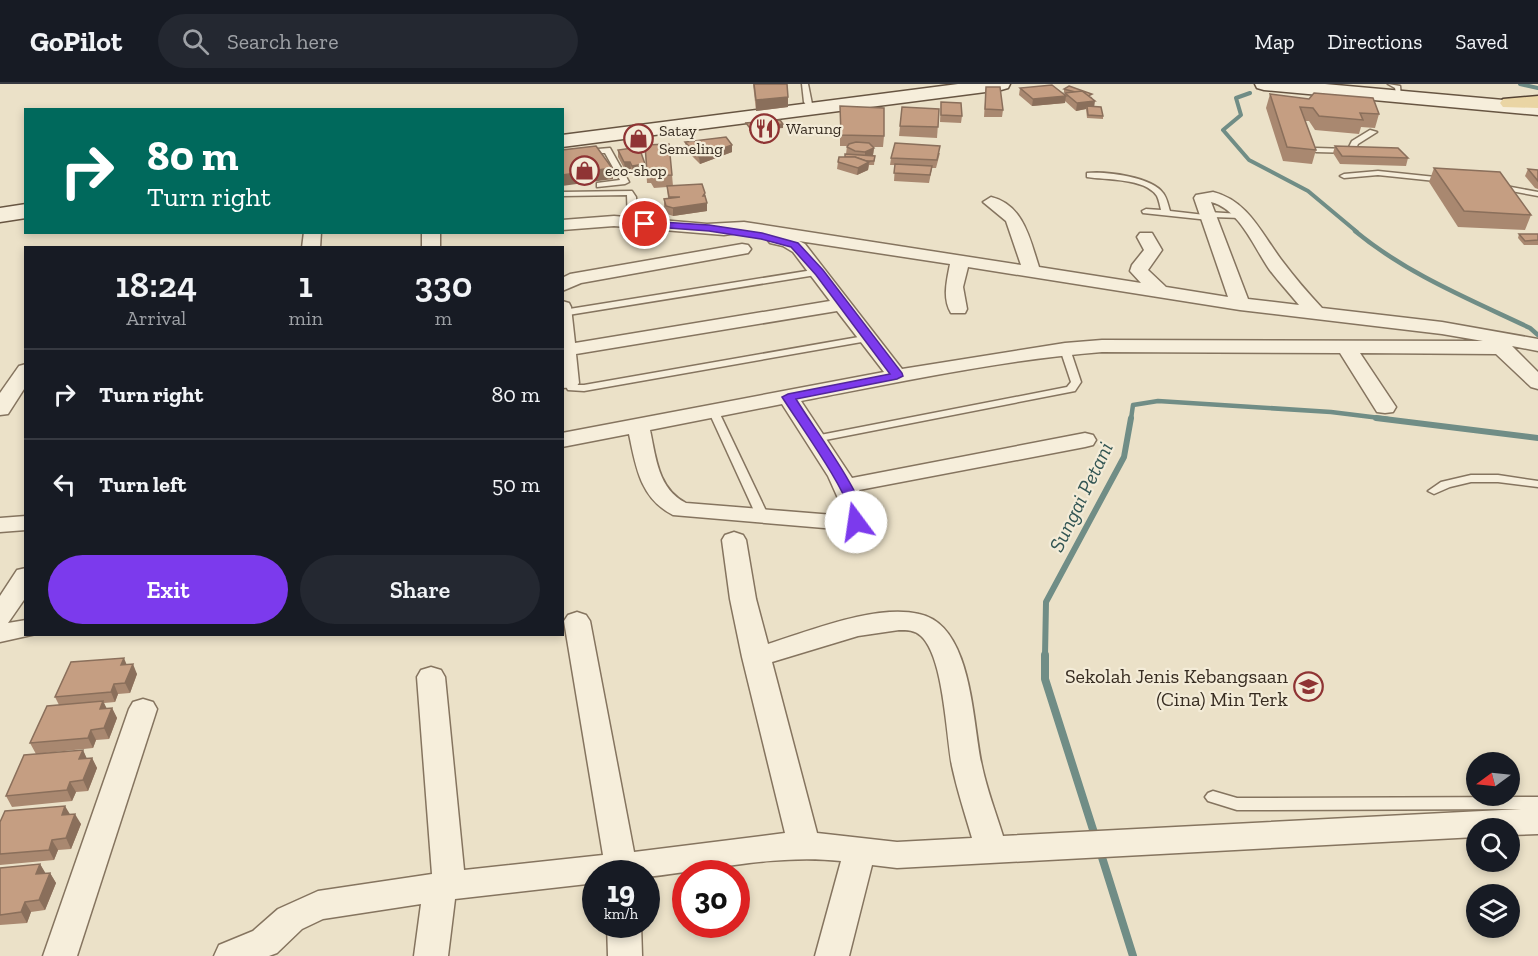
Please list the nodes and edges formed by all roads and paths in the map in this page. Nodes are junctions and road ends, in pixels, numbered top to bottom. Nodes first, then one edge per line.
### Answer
1 (805, 84) edge
2 (1001, 84) edge
3 (1264, 84) edge
4 (1395, 90) edge
5 (1538, 107) edge
6 (811, 108) junction
7 (1373, 132) edge
8 (564, 141) edge
9 (593, 147) junction
10 (1316, 150) edge
11 (1351, 151) junction
12 (1363, 152) edge
13 (1090, 176) dead end
14 (1344, 176) dead end
15 (1455, 181) edge
16 (1490, 185) edge
17 (575, 189) edge
18 (564, 194) edge
19 (1538, 194) edge
20 (992, 202) dead end
21 (24, 212) edge
22 (1146, 212) dead end
23 (1166, 213) junction
24 (0, 215) edge
25 (1208, 216) junction
26 (632, 222) junction
27 (564, 225) edge
28 (709, 228) junction
29 (1146, 237) dead end
30 (742, 249) dead end
31 (960, 261) junction
32 (819, 272) junction
33 (1032, 272) junction
34 (564, 285) edge
35 (1160, 291) junction
36 (843, 304) junction
37 (1240, 304) junction
38 (958, 309) dead end
39 (564, 310) edge
40 (1316, 313) junction
41 (564, 320) edge
42 (870, 338) junction
43 (1506, 342) junction
44 (1538, 345) edge
45 (1346, 346) junction
46 (1065, 349) junction
47 (567, 350) junction
48 (24, 373) edge
49 (897, 376) junction
50 (1538, 382) edge
51 (569, 383) joint
52 (788, 397) junction
53 (1385, 407) dead end
54 (0, 409) edge
55 (713, 410) junction
56 (638, 425) junction
57 (815, 439) junction
58 (564, 440) edge
59 (1085, 440) dead end
60 (1538, 484) edge
61 (845, 486) junction
62 (1434, 491) dead end
63 (762, 515) junction
64 (24, 523) edge
65 (0, 525) edge
66 (734, 540) dead end
67 (24, 579) edge
68 (0, 616) edge
69 (578, 621) dead end
70 (24, 629) edge
71 (0, 633) edge
72 (756, 657) junction
73 (430, 677) dead end
74 (143, 709) dead end
75 (1213, 797) dead end
76 (1538, 803) edge
77 (1538, 821) edge
78 (804, 845) junction
79 (860, 849) junction
80 (991, 850) junction
81 (620, 860) edge
82 (660, 864) edge
83 (582, 874) edge
84 (444, 887) junction
85 (624, 938) edge
86 (60, 956) edge
87 (231, 956) edge
88 (431, 956) edge
89 (625, 956) edge
90 (832, 956) edge

1 - 6 lane
2 - 6 main road
3 - 4 main road
4 - 5 main road
6 - 9 main road
7 - 11 lane
8 - 9 main road
9 - 17 lane
10 - 11 lane
11 - 12 lane
13 - 23 lane
14 - 15 lane
16 - 19 lane
18 - 26 lane
20 - 33 street
21 - 24 main road
22 - 23 lane
23 - 25 lane
25 - 37 street
25 - 40 street
26 - 27 street
26 - 28 street
28 - 31 street
28 - 32 street
29 - 35 street
30 - 34 street
31 - 33 street
31 - 38 street
32 - 36 street
32 - 39 lane
33 - 35 street
35 - 37 street
36 - 42 street
36 - 47 street
37 - 40 street
40 - 43 street
41 - 47 street
42 - 49 street
42 - 51 lane
43 - 44 street
43 - 45 street
43 - 50 street
45 - 46 street
45 - 53 street
46 - 49 street
46 - 57 lane
47 - 51 street
48 - 54 street
49 - 52 street
52 - 55 street
52 - 57 street
55 - 56 street
55 - 63 lane
56 - 58 street
56 - 63 street
57 - 61 street
59 - 61 street
60 - 62 lane
61 - 63 street
64 - 65 street
66 - 72 street
67 - 68 street
69 - 81 street
70 - 71 street
72 - 78 street
72 - 80 street
73 - 84 street
74 - 86 street
75 - 76 lane
77 - 80 street
78 - 79 street
78 - 82 street
79 - 80 street
79 - 90 street
83 - 84 street
84 - 87 street
84 - 88 street
85 - 89 street

